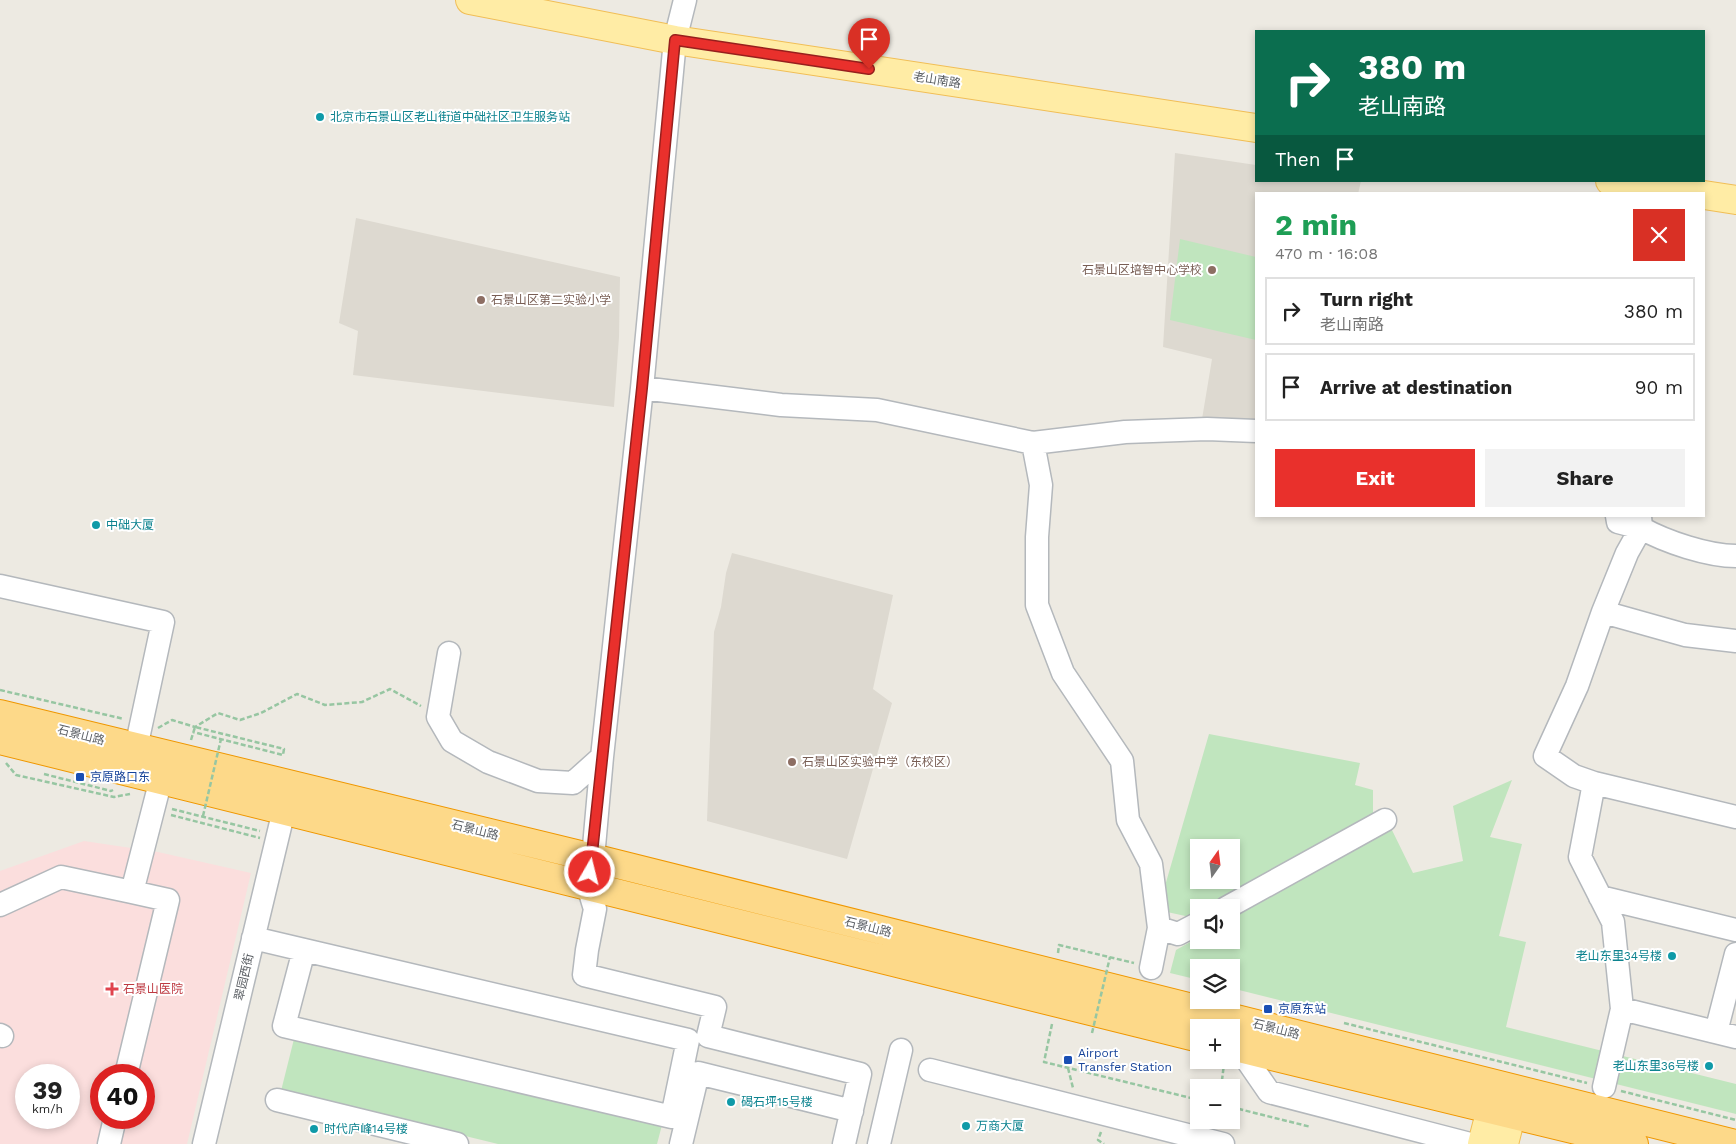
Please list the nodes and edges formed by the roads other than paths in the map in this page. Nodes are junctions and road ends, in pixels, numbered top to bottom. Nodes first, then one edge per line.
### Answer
1 (470, 0) edge
2 (685, 0) edge
3 (675, 40) junction
4 (1255, 128) edge
5 (1614, 182) edge
6 (1679, 192) edge
7 (1705, 196) edge
8 (1736, 200) edge
9 (642, 388) junction
10 (1255, 431) edge
11 (1033, 443) junction
12 (1617, 517) edge
13 (1641, 522) edge
14 (1736, 556) edge
15 (0, 586) edge
16 (1603, 612) junction
17 (1736, 641) edge
18 (449, 653) dead end
19 (0, 714) edge
20 (136, 748) junction
21 (3, 751) edge
22 (602, 757) junction
23 (161, 780) junction
24 (1594, 783) junction
25 (284, 810) junction
26 (1736, 817) edge
27 (1385, 820) dead end
28 (593, 858) junction
29 (588, 886) junction
30 (132, 892) junction
31 (1600, 897) junction
32 (1240, 900) edge
33 (0, 904) edge
34 (1160, 928) junction
35 (1190, 928) edge
36 (1736, 930) edge
37 (253, 938) junction
38 (304, 950) junction
39 (1736, 954) edge
40 (1151, 968) road end
41 (1622, 1009) junction
42 (1726, 1035) edge
43 (1190, 1036) edge
44 (901, 1050) dead end
45 (1240, 1052) edge
46 (1240, 1060) edge
47 (129, 1064) edge
48 (930, 1070) dead end
49 (1604, 1087) dead end
50 (1505, 1099) junction
51 (277, 1100) dead end
52 (852, 1111) junction
53 (672, 1117) junction
54 (112, 1129) edge
55 (109, 1144) edge
56 (204, 1144) edge
57 (456, 1144) edge
58 (666, 1144) edge
59 (681, 1144) edge
60 (844, 1144) edge
61 (879, 1144) edge
62 (1223, 1144) edge
63 (1470, 1144) edge
64 (1482, 1144) edge
65 (1504, 1144) edge
66 (1634, 1144) edge
67 (1735, 1144) edge

1 - 3 main road, 老山南路
2 - 3 street
3 - 4 main road, 老山南路
3 - 9 street
5 - 6 main road
7 - 8 main road
9 - 11 street
9 - 22 street
10 - 11 street
11 - 34 street
12 - 13 street
13 - 14 street
13 - 16 street
15 - 20 street
16 - 17 street
16 - 24 street
18 - 22 street
19 - 20 highway, 石景山路
20 - 28 highway, 石景山路
21 - 23 highway, 石景山路
22 - 28 street
23 - 25 highway, 石景山路
23 - 30 street
24 - 26 street
24 - 31 street
25 - 29 highway, 石景山路
25 - 37 street, 翠园西街
27 - 32 street
28 - 29 street
28 - 50 highway, 石景山路
29 - 43 highway, 石景山路
29 - 52 street
30 - 33 street
30 - 47 street
31 - 36 street
31 - 41 street
34 - 35 street
34 - 40 street
37 - 38 street
37 - 56 street, 翠园西街
38 - 53 street
38 - 53 street
39 - 42 street
41 - 42 street
41 - 49 street
44 - 61 street
45 - 50 highway, 石景山路
46 - 63 street
48 - 62 street
50 - 64 main road
50 - 65 main road
50 - 66 highway, 石景山路
50 - 67 highway, 石景山路
51 - 57 street
52 - 59 street
52 - 60 street
53 - 58 street
54 - 55 street

